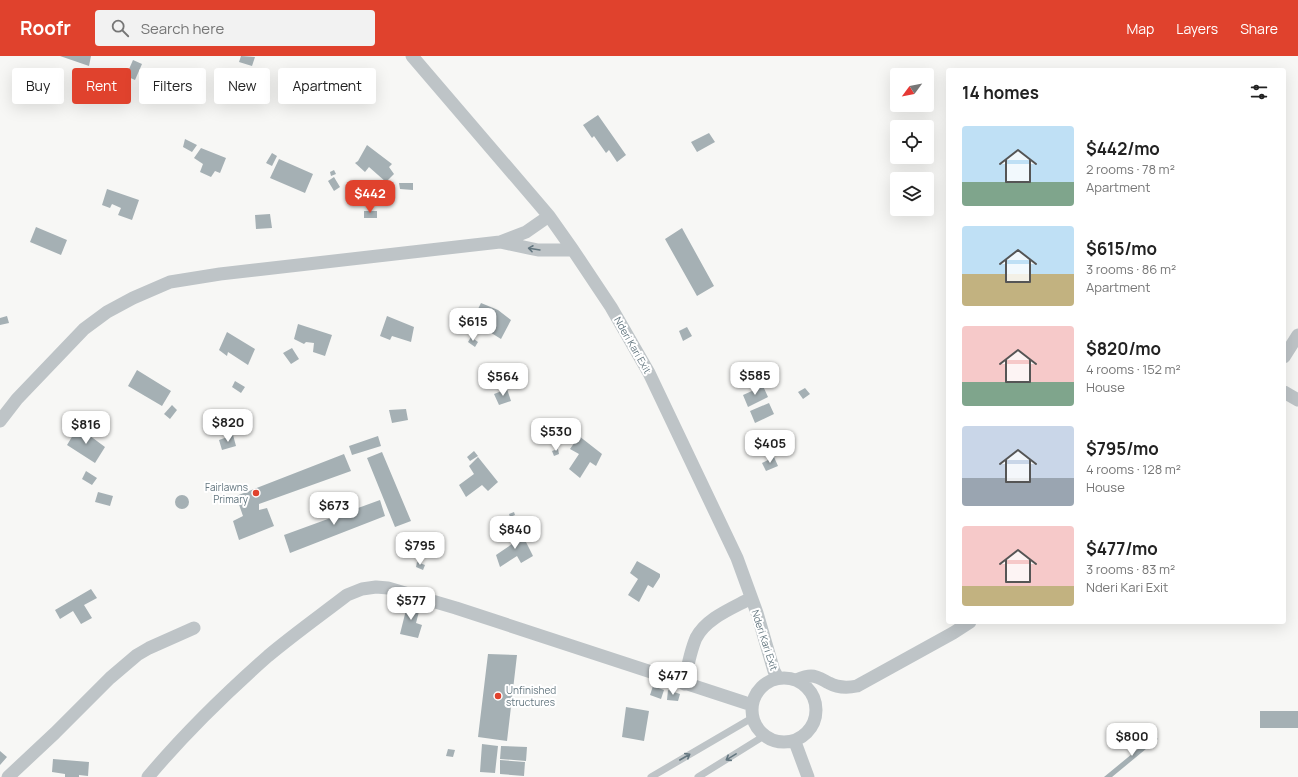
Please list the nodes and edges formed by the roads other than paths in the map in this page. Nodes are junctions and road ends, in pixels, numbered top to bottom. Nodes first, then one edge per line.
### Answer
1 (412, 56) edge
2 (549, 216) junction
3 (500, 242) junction
4 (573, 250) junction
5 (1298, 335) edge
6 (1286, 354) edge
7 (1286, 393) edge
8 (1298, 400) edge
9 (0, 421) edge
10 (751, 598) junction
11 (966, 624) edge
12 (194, 628) dead end
13 (778, 678) junction
14 (796, 680) junction
15 (684, 684) junction
16 (752, 712) junction
17 (764, 736) junction
18 (795, 742) junction
19 (8, 777) edge
20 (148, 777) edge
21 (651, 777) edge
22 (698, 777) edge
23 (808, 777) edge

1 - 2 street, Nderi Kari Exit
2 - 3 street
2 - 4 street, Nderi Kari Exit
4 -> 3 street
3 - 9 street
4 - 10 street, Nderi Kari Exit
5 - 6 street
7 - 8 street
10 - 13 street, Nderi Kari Exit
10 - 15 street
11 - 14 street
12 - 19 street
13 - 14 street
13 - 16 street
14 - 18 street
15 - 16 street
15 - 20 street
16 - 17 street
21 -> 16 lane
17 - 18 street
17 -> 22 lane
18 - 23 street

